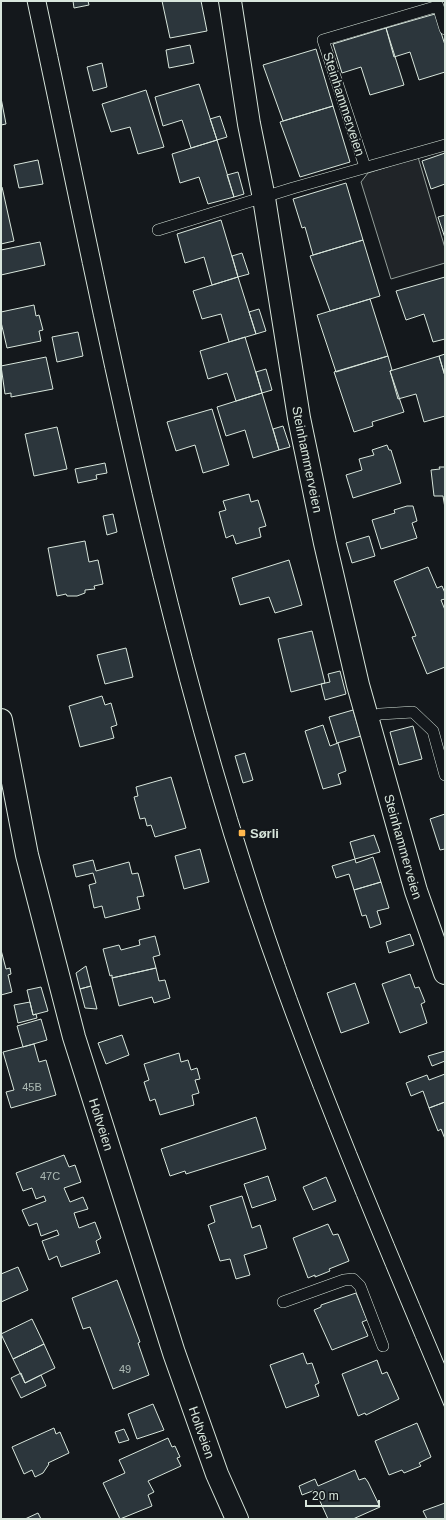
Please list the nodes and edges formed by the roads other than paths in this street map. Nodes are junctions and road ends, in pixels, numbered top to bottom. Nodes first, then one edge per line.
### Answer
1 (230, 1) edge
2 (445, 28) edge
3 (445, 145) edge
4 (364, 167) junction
5 (264, 198) junction
6 (158, 230) dead end
7 (368, 718) junction
8 (1, 720) edge
9 (445, 775) edge
10 (9, 814) edge
11 (445, 973) edge
12 (283, 1302) dead end
13 (383, 1346) dead end
14 (237, 1519) edge

1 - 5 street, Steinhammerveien
2 - 4 lane, Steinhammerveien
3 - 4 lane, Steinhammerveien
4 - 5 lane, Steinhammerveien
5 - 6 lane, Steinhammerveien
5 - 7 street, Steinhammerveien
7 - 9 lane
7 - 11 street, Steinhammerveien
8 - 10 street, Holtveien
10 - 14 street, Holtveien
12 - 13 lane

